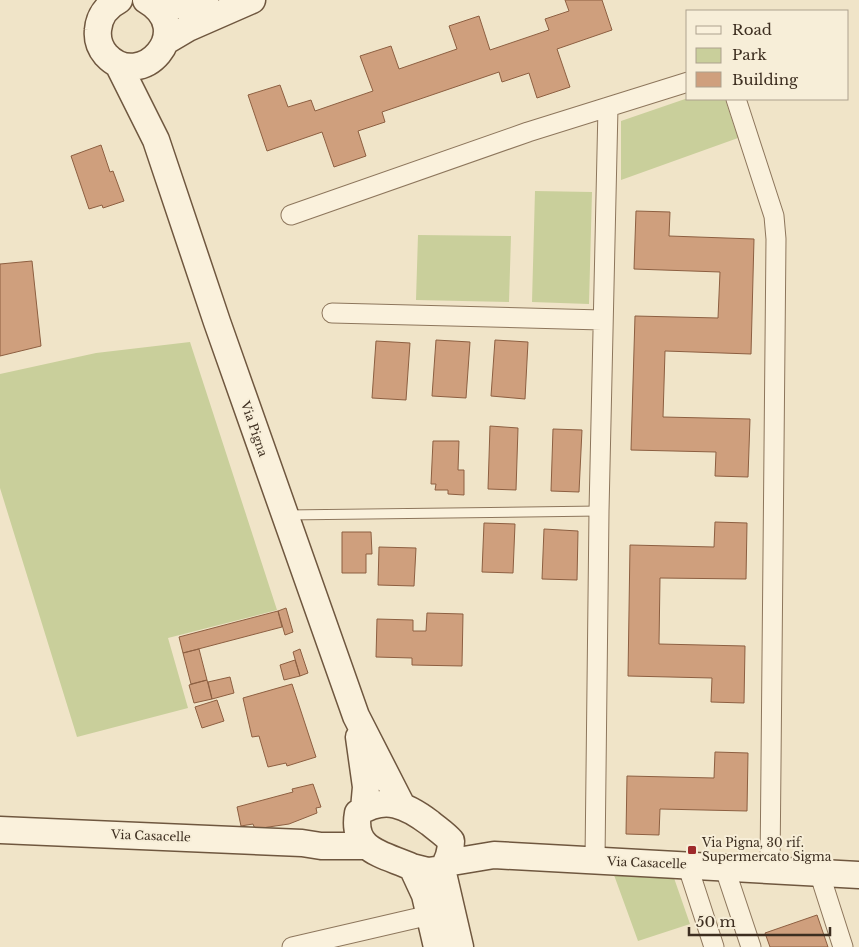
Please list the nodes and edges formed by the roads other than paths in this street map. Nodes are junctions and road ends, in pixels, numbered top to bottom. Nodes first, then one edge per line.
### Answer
1 (205, 0) edge
2 (252, 0) edge
3 (150, 3) edge
4 (108, 5) edge
5 (161, 49) junction
6 (118, 64) junction
7 (686, 83) edge
8 (736, 100) edge
9 (608, 107) junction
10 (156, 140) junction
11 (291, 215) dead end
12 (332, 313) dead end
13 (602, 320) junction
14 (599, 511) junction
15 (285, 515) junction
16 (356, 716) junction
17 (402, 806) junction
18 (361, 811) junction
19 (0, 830) edge
20 (302, 843) junction
21 (365, 846) junction
22 (446, 858) junction
23 (596, 860) junction
24 (687, 864) junction
25 (724, 866) junction
26 (412, 867) junction
27 (770, 869) junction
28 (819, 872) junction
29 (859, 874) edge
30 (430, 915) junction
31 (292, 947) edge
32 (437, 947) edge
33 (460, 947) edge
34 (714, 947) edge
35 (752, 947) edge
36 (843, 947) edge

1 - 3 main road
2 - 5 main road
3 - 5 main road, Via Pigna
4 - 6 main road, Via Pigna
5 - 6 main road
5 - 10 main road, Via Pigna
6 - 10 main road, Via Pigna
7 - 9 street
8 - 27 street
9 - 11 street
9 - 13 street
10 - 15 main road, Via Pigna
12 - 13 street
13 - 14 street
14 - 15 lane
14 - 23 street
15 - 16 main road, Via Pigna
16 - 17 main road, Via Pigna
16 - 18 main road, Via Pigna
17 - 18 main road
17 - 22 main road
18 - 20 main road, Via Casacelle
18 - 21 main road, Via Pigna
19 - 20 main road, Via Casacelle
20 - 21 main road, Via Casacelle
21 - 26 main road
22 - 23 main road, Via Casacelle
22 - 26 main road
22 - 33 main road
23 - 24 main road, Via Casacelle
24 - 25 main road, Via Casacelle
24 - 34 street
25 - 27 main road, Via Casacelle
25 - 35 street
26 - 30 main road
27 - 28 main road, Via Casacelle
28 - 29 main road, Via Casacelle
28 - 36 street
30 - 31 street
30 - 32 main road

